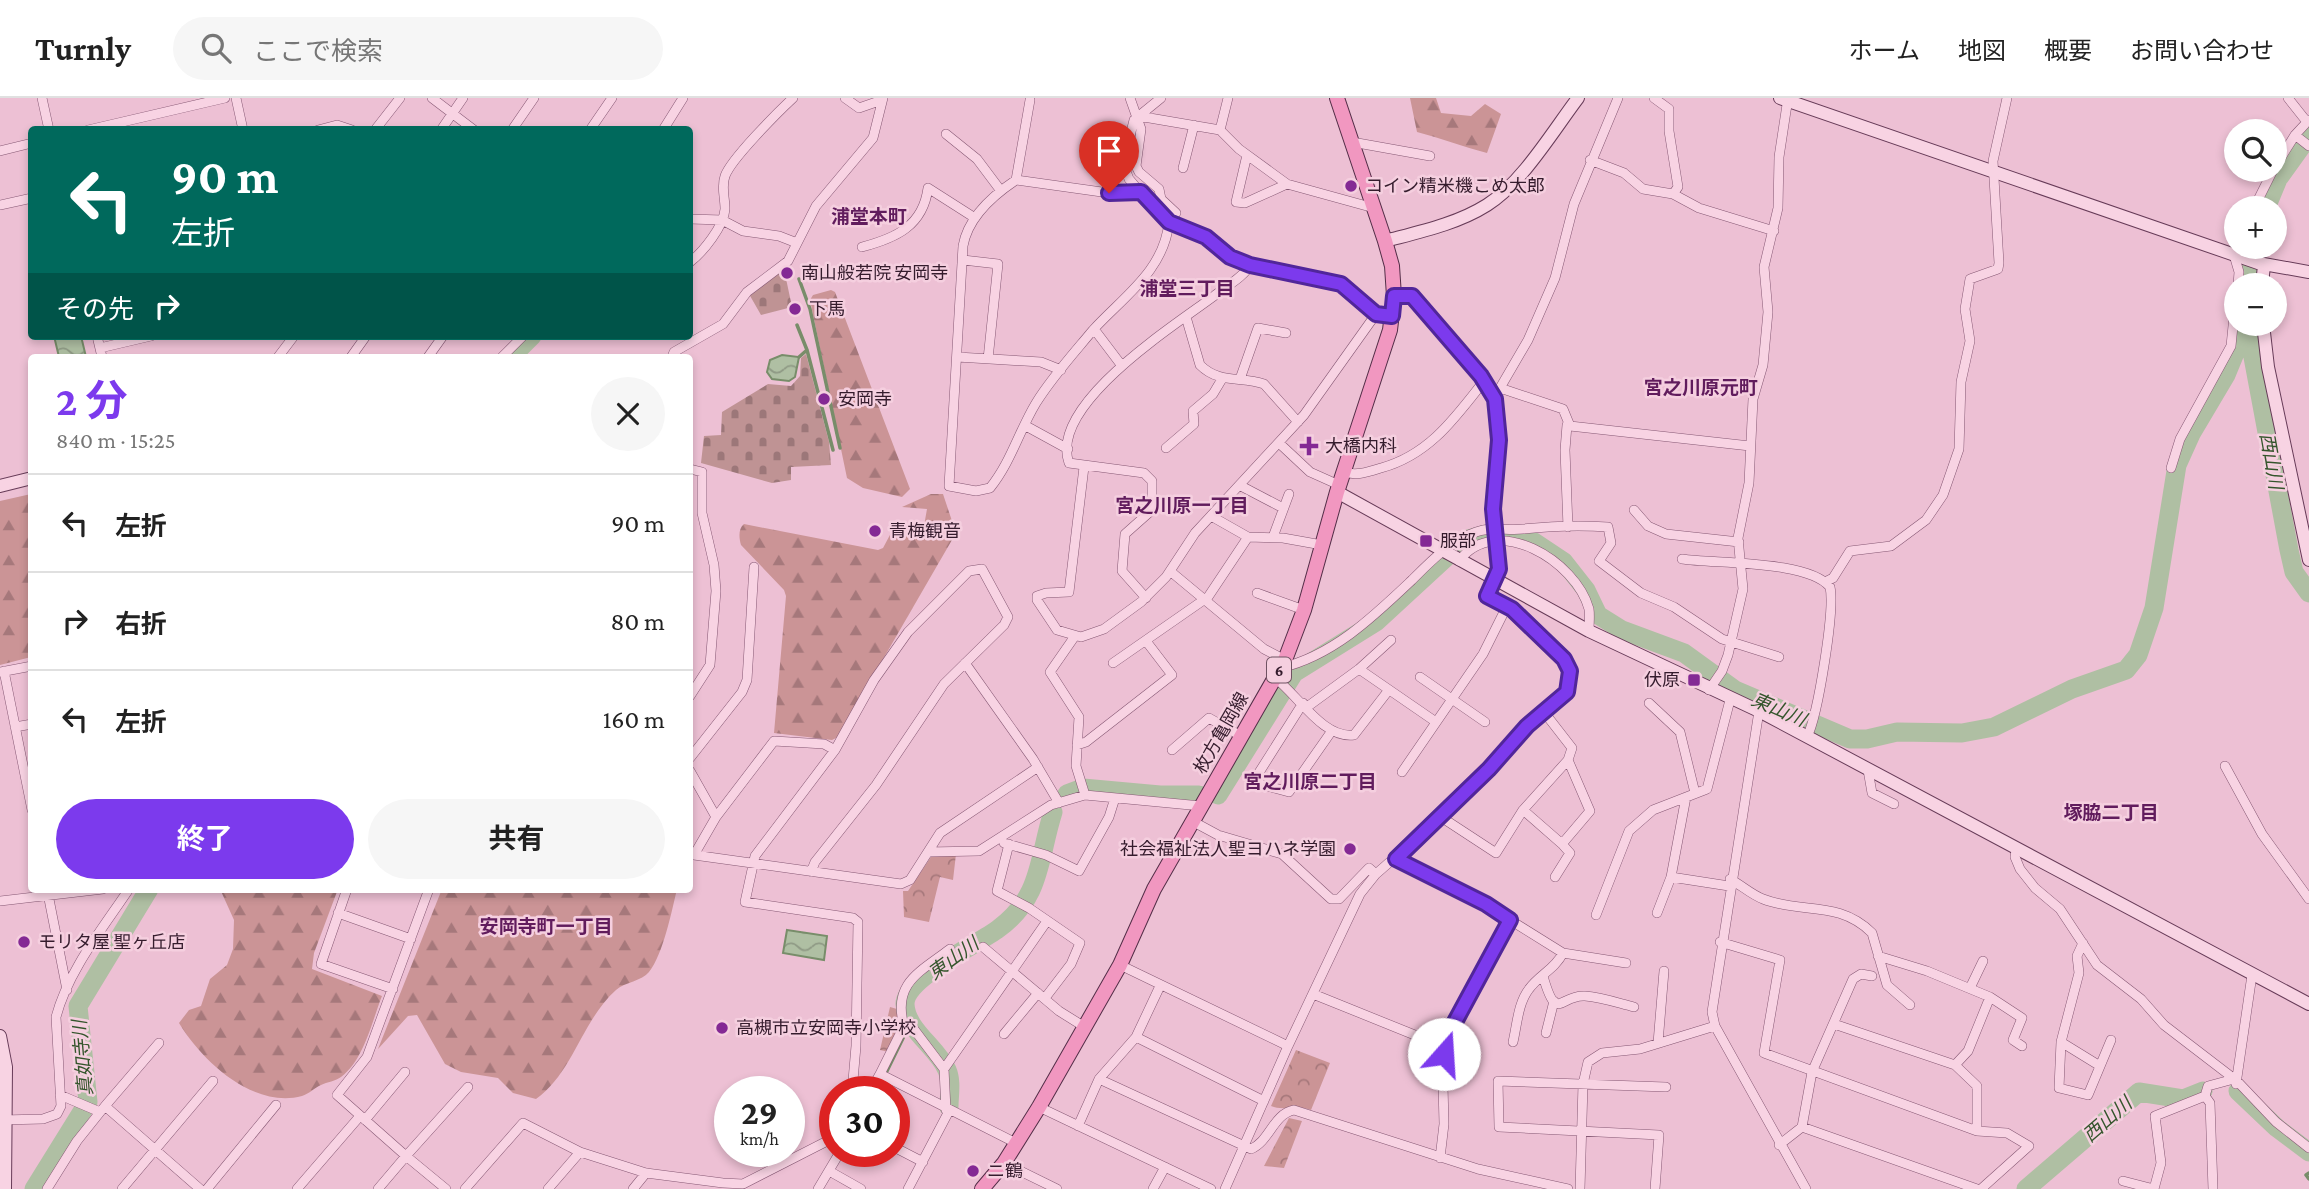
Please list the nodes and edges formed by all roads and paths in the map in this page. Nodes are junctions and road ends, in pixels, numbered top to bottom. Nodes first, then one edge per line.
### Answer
1 (42, 98) edge
2 (225, 98) edge
3 (236, 98) edge
4 (400, 98) edge
5 (432, 98) edge
6 (463, 98) edge
7 (534, 98) edge
8 (612, 98) edge
9 (683, 98) edge
10 (793, 98) edge
11 (845, 98) edge
12 (1130, 98) edge
13 (1161, 98) edge
14 (1228, 98) edge
15 (1336, 98) edge
16 (1578, 98) edge
17 (1618, 98) edge
18 (1654, 98) edge
19 (2007, 98) edge
20 (2288, 98) edge
21 (882, 99) edge
22 (1785, 99) edge
23 (1030, 100) dead end
24 (452, 114) junction
25 (1138, 116) junction
26 (2308, 121) edge
27 (1194, 125) junction
28 (48, 126) edge
29 (105, 126) edge
30 (242, 126) edge
31 (378, 126) edge
32 (444, 126) edge
33 (468, 126) edge
34 (515, 126) edge
35 (593, 126) edge
36 (666, 126) edge
37 (1220, 130) junction
38 (946, 134) dead end
39 (2296, 137) junction
40 (1352, 142) junction
41 (28, 144) edge
42 (2309, 146) edge
43 (2287, 150) edge
44 (0, 151) edge
45 (1247, 155) junction
46 (1430, 156) dead end
47 (1590, 160) junction
48 (1183, 168) dead end
49 (1993, 173) junction
50 (1016, 180) junction
51 (1287, 184) junction
52 (1001, 191) junction
53 (1141, 192) junction
54 (1673, 194) junction
55 (28, 199) edge
56 (0, 205) edge
57 (1374, 208) junction
58 (1176, 213) dead end
59 (975, 218) junction
60 (693, 219) edge
61 (722, 220) junction
62 (1169, 222) junction
63 (1774, 232) junction
64 (1385, 242) junction
65 (797, 243) junction
66 (862, 247) dead end
67 (2224, 247) edge
68 (693, 259) edge
69 (2251, 259) edge
70 (962, 260) junction
71 (2261, 264) junction
72 (1250, 265) junction
73 (2309, 272) edge
74 (2261, 273) edge
75 (1394, 296) junction
76 (1376, 314) junction
77 (1392, 316) junction
78 (1186, 317) junction
79 (1094, 329) junction
80 (1286, 333) dead end
81 (2232, 336) edge
82 (2264, 336) edge
83 (138, 340) edge
84 (515, 340) edge
85 (101, 352) edge
86 (504, 354) edge
87 (673, 354) edge
88 (957, 357) junction
89 (988, 359) junction
90 (1122, 366) junction
91 (1061, 370) junction
92 (1222, 379) junction
93 (1240, 379) junction
94 (1484, 381) junction
95 (1497, 390) junction
96 (1298, 422) junction
97 (1567, 425) junction
98 (1026, 426) junction
99 (1279, 443) junction
100 (1750, 446) junction
101 (1166, 448) dead end
102 (1068, 449) junction
103 (1084, 467) junction
104 (2171, 468) dead end
105 (693, 470) edge
106 (28, 479) edge
107 (1340, 483) junction
108 (0, 486) edge
109 (1241, 486) junction
110 (1289, 494) dead end
111 (1283, 508) junction
112 (1634, 510) dead end
113 (1211, 516) junction
114 (1568, 527) junction
115 (1495, 534) junction
116 (1248, 537) junction
117 (1273, 537) junction
118 (1739, 542) junction
119 (1322, 545) junction
120 (1451, 557) junction
121 (1682, 559) dead end
122 (2309, 560) edge
123 (1743, 562) junction
124 (754, 567) dead end
125 (1170, 571) junction
126 (1493, 579) junction
127 (1825, 582) junction
128 (1257, 593) dead end
129 (1146, 598) junction
130 (1204, 600) junction
131 (1507, 606) junction
132 (1304, 610) junction
133 (1589, 631) junction
134 (1075, 636) junction
135 (1391, 640) dead end
136 (1146, 641) junction
137 (1732, 642) junction
138 (1779, 657) dead end
139 (965, 663) junction
140 (1113, 663) dead end
141 (28, 667) edge
142 (1359, 669) junction
143 (2, 672) edge
144 (1282, 676) junction
145 (1420, 677) dead end
146 (1715, 682) junction
147 (693, 691) edge
148 (1388, 691) junction
149 (1453, 700) junction
150 (1730, 700) junction
151 (1649, 703) dead end
152 (1305, 705) junction
153 (1759, 711) junction
154 (1544, 712) junction
155 (1436, 722) junction
156 (1485, 722) dead end
157 (28, 725) edge
158 (15, 727) junction
159 (1331, 732) junction
160 (1809, 733) junction
161 (1241, 736) junction
162 (1077, 745) junction
163 (835, 750) junction
164 (1172, 750) dead end
165 (693, 754) edge
166 (1568, 760) junction
167 (2225, 766) dead end
168 (1038, 767) junction
169 (1868, 770) junction
170 (1402, 772) dead end
171 (28, 775) edge
172 (693, 776) edge
173 (1083, 791) junction
174 (1691, 795) junction
175 (1115, 798) junction
176 (1059, 803) junction
177 (1894, 804) dead end
178 (1201, 806) junction
179 (1523, 810) junction
180 (716, 817) junction
181 (1441, 817) junction
182 (1192, 821) junction
183 (999, 838) junction
184 (1009, 844) junction
185 (1562, 844) junction
186 (2016, 850) junction
187 (928, 852) junction
188 (1396, 859) junction
189 (752, 863) junction
190 (811, 872) junction
191 (1376, 874) junction
192 (1555, 877) dead end
193 (1671, 877) junction
194 (1730, 882) junction
195 (43, 893) edge
196 (48, 893) edge
197 (127, 893) edge
198 (345, 893) edge
199 (428, 893) edge
200 (2309, 900) edge
201 (0, 901) edge
202 (338, 913) junction
203 (1657, 913) dead end
204 (1596, 915) dead end
205 (1510, 920) junction
206 (1047, 921) junction
207 (411, 939) junction
208 (1720, 942) junction
209 (2083, 943) junction
210 (983, 947) dead end
211 (950, 949) dead end
212 (1563, 953) junction
213 (1878, 956) junction
214 (1983, 961) dead end
215 (1626, 963) dead end
216 (1120, 965) junction
217 (1664, 971) dead end
218 (1013, 973) junction
219 (2252, 975) junction
220 (1543, 976) junction
221 (1872, 976) dead end
222 (1160, 986) junction
223 (1970, 988) junction
224 (393, 989) junction
225 (67, 990) junction
226 (1312, 994) junction
227 (1042, 996) junction
228 (1990, 997) junction
229 (1554, 1001) junction
230 (2309, 1004) edge
231 (1910, 1006) dead end
232 (1634, 1007) dead end
233 (1834, 1024) junction
234 (1083, 1026) junction
235 (1715, 1026) junction
236 (908, 1027) junction
237 (1546, 1033) dead end
238 (1004, 1034) dead end
239 (0, 1036) edge
240 (1136, 1037) junction
241 (2111, 1040) dead end
242 (1513, 1042) dead end
243 (2061, 1042) junction
244 (159, 1043) dead end
245 (1658, 1043) junction
246 (1288, 1046) junction
247 (1442, 1046) junction
248 (2022, 1046) dead end
249 (1955, 1065) junction
250 (2100, 1066) junction
251 (945, 1067) junction
252 (405, 1072) dead end
253 (1812, 1072) junction
254 (880, 1074) joint
255 (853, 1076) edge
256 (1099, 1079) junction
257 (213, 1081) dead end
258 (2236, 1082) junction
259 (1583, 1084) junction
260 (468, 1087) dead end
261 (1665, 1087) dead end
262 (60, 1096) junction
263 (2205, 1096) junction
264 (1264, 1101) junction
265 (276, 1105) dead end
266 (1039, 1107) junction
267 (103, 1109) junction
268 (947, 1110) junction
269 (363, 1118) junction
270 (4, 1120) edge
271 (1079, 1126) junction
272 (1802, 1127) junction
273 (1581, 1130) junction
274 (1977, 1131) junction
275 (1016, 1143) junction
276 (1779, 1144) junction
277 (819, 1145) edge
278 (1245, 1147) junction
279 (2309, 1148) edge
280 (155, 1150) junction
281 (580, 1152) junction
282 (910, 1155) edge
283 (406, 1156) junction
284 (1440, 1158) junction
285 (923, 1162) junction
286 (1004, 1163) junction
287 (833, 1167) edge
288 (1164, 1167) junction
289 (831, 1172) junction
290 (646, 1173) junction
291 (2123, 1181) dead end
292 (720, 1186) edge
293 (5, 1189) edge
294 (47, 1189) edge
295 (122, 1189) edge
296 (200, 1189) edge
297 (207, 1189) edge
298 (297, 1189) edge
299 (378, 1189) edge
300 (446, 1189) edge
301 (465, 1189) edge
302 (548, 1189) edge
303 (633, 1189) edge
304 (818, 1189) edge
305 (861, 1189) edge
306 (908, 1189) edge
307 (982, 1189) edge
308 (1056, 1189) edge
309 (1153, 1189) edge
310 (1210, 1189) edge
311 (1225, 1189) edge
312 (1568, 1189) edge
313 (1580, 1189) edge
314 (1655, 1189) edge
315 (1806, 1189) edge
316 (1979, 1189) edge
317 (2155, 1189) edge
318 (2213, 1189) edge

1 - 28 street
2 - 29 street
3 - 30 street
4 - 31 street
5 - 24 street
6 - 24 street
7 - 34 street
8 - 35 street
9 - 36 street
10 - 61 street
11 - 21 street
12 - 25 street
13 - 25 street
14 - 37 street
15 - 40 main road, 枚方亀岡線 / 6
16 - 64 street
17 - 47 street
18 - 54 street
19 - 49 street
20 - 26 street
21 - 65 street
22 - 49 street
22 - 63 street
23 - 50 street
24 - 32 street
24 - 33 street
25 - 27 street
25 - 53 street
25 - 58 street
26 - 39 street
27 - 37 street
27 - 48 street
37 - 45 street
38 - 52 street
39 - 42 street
39 - 43 street
40 - 46 street
40 - 57 main road, 枚方亀岡線 / 6
41 - 44 street
45 - 51 street
45 - 51 street
47 - 54 street
47 - 95 street
49 - 67 street
49 - 127 street
50 - 52 street
50 - 53 street
51 - 57 street
52 - 59 street
53 - 62 street
54 - 63 street
55 - 56 street
57 - 64 main road, 枚方亀岡線 / 6
59 - 66 street
59 - 70 street
60 - 61 street
61 - 65 street
61 - 68 street
62 - 72 street
62 - 79 street
63 - 100 street
64 - 75 main road, 枚方亀岡線 / 6
65 - 87 street
69 - 71 street
70 - 88 street
70 - 89 street
71 - 73 street
71 - 74 street
72 - 76 street
72 - 78 street
75 - 77 main road, 枚方亀岡線 / 6
75 - 94 street
76 - 77 street
76 - 96 street
77 - 107 main road, 枚方亀岡線 / 6
78 - 90 street
78 - 92 street
79 - 90 street
79 - 91 street
80 - 93 street
81 - 104 street
82 - 122 street
83 - 85 street
84 - 86 street
88 - 89 street
88 - 98 street
89 - 91 street
90 - 102 street
91 - 98 street
92 - 93 street
92 - 101 street
93 - 96 street
94 - 95 street
94 - 107 street
95 - 97 street
95 - 115 street
96 - 99 street
97 - 100 street
97 - 114 street
98 - 102 street
99 - 107 street
99 - 109 street
100 - 118 street
102 - 103 street
103 - 129 street
103 - 134 street
105 - 147 street
106 - 108 street
107 - 119 main road, 枚方亀岡線 / 6
107 - 120 street
109 - 111 street
109 - 113 street
110 - 111 street
111 - 117 street
112 - 118 street
113 - 116 street
113 - 125 street
114 - 115 street
114 - 137 street
115 - 120 street
115 - 120 street
115 - 126 street
115 - 133 street
116 - 117 street
116 - 130 street
117 - 119 street
118 - 123 street
119 - 132 main road, 枚方亀岡線 / 6
120 - 126 street
120 - 144 street
121 - 123 street
123 - 127 street
123 - 137 street
124 - 165 street
125 - 129 street
125 - 130 street
126 - 131 street
126 - 133 street
127 - 160 street
128 - 132 street
129 - 134 street
130 - 136 street
130 - 144 street
131 - 149 street
131 - 154 street
132 - 144 main road, 枚方亀岡線 / 6
133 - 146 street
134 - 162 street
135 - 142 street
136 - 140 street
136 - 162 street
137 - 138 street
137 - 146 street
139 - 163 street
139 - 168 street
139 - 190 street
141 - 143 street
142 - 148 street
142 - 152 street
143 - 158 street
144 - 152 street
144 - 161 main road, 枚方亀岡線 / 6
145 - 149 street
146 - 150 street
148 - 155 street
148 - 159 street
149 - 155 street
149 - 156 street
150 - 153 street
150 - 174 street
151 - 174 street
152 - 159 street
152 - 159 street
153 - 160 street
153 - 194 street
154 - 166 street
154 - 181 street
155 - 170 street
157 - 158 street
158 - 171 street
160 - 169 street
161 - 164 street
161 - 178 main road, 枚方亀岡線 / 6
162 - 173 street
163 - 180 street
163 - 189 street
166 - 179 street
166 - 185 street
167 - 200 street
168 - 176 street
168 - 187 street
169 - 177 street
169 - 186 street
172 - 180 street
173 - 175 street
173 - 176 street
174 - 193 street
174 - 204 street
175 - 178 street
175 - 184 street
176 - 183 street
178 - 182 main road, 枚方亀岡線 / 6
179 - 181 street
179 - 185 street
180 - 189 street
181 - 188 street
182 - 191 street
182 - 216 main road, 枚方亀岡線 / 6
183 - 184 street
183 - 187 street
184 - 206 street
185 - 192 street
186 - 209 street
186 - 219 street
187 - 190 street
188 - 191 street
188 - 205 street
189 - 190 street
189 - 255 street
191 - 226 street
193 - 194 street
193 - 203 street
194 - 208 street
194 - 213 street
195 - 201 street
196 - 225 street
197 - 225 street
198 - 202 street
199 - 207 street
202 - 207 street
202 - 224 street
205 - 212 street
205 - 247 street
206 - 218 street
206 - 227 street
207 - 224 street
208 - 235 street
208 - 253 street
209 - 243 street
209 - 258 street
210 - 218 street
211 - 236 street
212 - 215 street
212 - 220 street
213 - 223 street
213 - 231 street
214 - 223 street
216 - 222 street
216 - 234 main road, 枚方亀岡線 / 6
217 - 245 street
218 - 227 street
218 - 251 street
219 - 230 street
219 - 258 street
220 - 229 street
220 - 242 street
221 - 233 street
222 - 240 street
222 - 246 street
223 - 228 street
224 - 269 street
225 - 262 street
226 - 246 street
226 - 247 street
227 - 234 street
227 - 238 street
228 - 248 street
228 - 249 street
229 - 232 street
229 - 237 street
233 - 249 street
233 - 253 street
234 - 266 main road, 枚方亀岡線 / 6
235 - 245 street
235 - 276 street
236 - 251 street
236 - 254 street
239 - 270 street
240 - 256 street
240 - 264 street
241 - 250 street
243 - 250 street
243 - 250 street
244 - 267 street
245 - 259 street
246 - 264 street
247 - 284 street
249 - 274 street
251 - 268 street
252 - 269 street
253 - 272 street
253 - 274 street
254 - 268 street
256 - 271 street
256 - 278 street
257 - 280 street
258 - 263 street
258 - 279 street
259 - 261 street
259 - 273 street
259 - 273 street
260 - 283 street
262 - 267 street
262 - 270 street
263 - 317 street
263 - 318 street
264 - 278 street
265 - 297 street
266 - 271 street
266 - 275 main road, 枚方亀岡線 / 6
267 - 280 street
267 - 294 street
268 - 275 street
268 - 285 street
269 - 283 street
269 - 298 street
270 - 293 street
271 - 288 street
272 - 276 street
272 - 316 street
273 - 313 street
273 - 314 street
274 - 316 street
275 - 286 main road, 枚方亀岡線 / 6
276 - 315 street
277 - 292 street
278 - 284 street
278 - 311 street
280 - 295 street
280 - 296 street
281 - 290 street
281 - 301 street
281 - 302 street
282 - 285 street
283 - 299 street
283 - 300 street
284 - 312 street
285 - 306 street
286 - 307 main road, 枚方亀岡線 / 6
286 - 308 street
287 - 289 street
288 - 309 street
288 - 310 street
289 - 304 street
289 - 305 street
290 - 292 street
290 - 303 street
291 - 317 street

